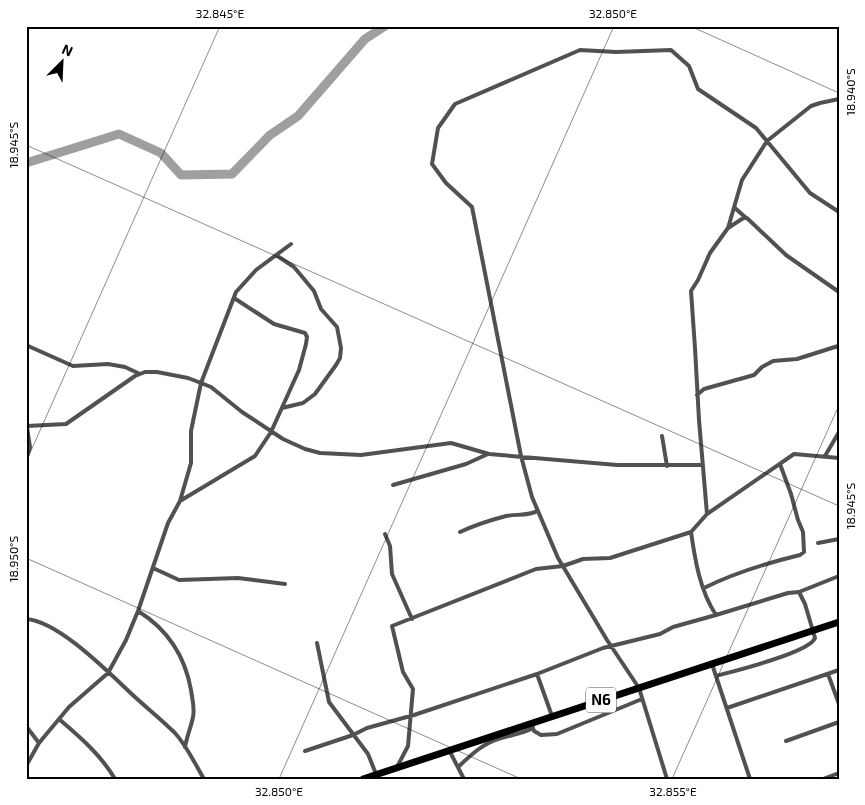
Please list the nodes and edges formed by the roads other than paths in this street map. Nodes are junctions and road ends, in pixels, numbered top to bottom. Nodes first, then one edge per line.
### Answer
1 (839, 99) edge
2 (767, 141) junction
3 (735, 208) junction
4 (839, 212) edge
5 (745, 217) junction
6 (728, 228) junction
7 (290, 244) dead end
8 (276, 255) junction
9 (839, 292) edge
10 (234, 298) junction
11 (839, 342) edge
12 (26, 345) edge
13 (838, 346) edge
14 (839, 363) edge
15 (140, 374) junction
16 (201, 383) junction
17 (697, 395) junction
18 (282, 408) junction
19 (27, 424) edge
20 (271, 432) junction
21 (839, 432) edge
22 (662, 436) dead end
23 (489, 454) junction
24 (521, 456) junction
25 (825, 456) junction
26 (839, 458) edge
27 (26, 459) edge
28 (780, 464) junction
29 (703, 465) junction
30 (667, 466) junction
31 (394, 485) dead end
32 (180, 501) junction
33 (538, 511) junction
34 (707, 514) junction
35 (460, 532) dead end
36 (691, 532) junction
37 (385, 534) dead end
38 (839, 539) edge
39 (818, 543) dead end
40 (563, 566) junction
41 (153, 568) junction
42 (839, 576) edge
43 (26, 577) edge
44 (26, 584) edge
45 (285, 584) dead end
46 (704, 588) junction
47 (799, 592) junction
48 (138, 611) junction
49 (716, 615) junction
50 (26, 618) edge
51 (412, 619) junction
52 (839, 622) edge
53 (812, 631) junction
54 (318, 643) dead end
55 (612, 647) junction
56 (712, 664) junction
57 (839, 670) edge
58 (108, 673) junction
59 (537, 674) junction
60 (828, 674) junction
61 (716, 676) junction
62 (639, 688) junction
63 (642, 699) junction
64 (839, 704) edge
65 (727, 708) junction
66 (410, 716) junction
67 (552, 716) junction
68 (59, 719) junction
69 (839, 722) edge
70 (532, 725) junction
71 (26, 726) edge
72 (353, 735) junction
73 (786, 741) dead end
74 (39, 743) junction
75 (185, 747) junction
76 (449, 750) junction
77 (305, 751) dead end
78 (26, 766) edge
79 (398, 767) junction
80 (458, 767) junction
81 (839, 773) edge
82 (377, 777) edge
83 (115, 779) edge
84 (204, 779) edge
85 (363, 779) edge
86 (464, 779) edge
87 (667, 779) edge
88 (750, 779) edge
89 (823, 779) edge

1 - 2 street
2 - 3 street
2 - 4 street
2 - 24 street
3 - 5 street
3 - 6 street
5 - 6 street
5 - 9 street
6 - 17 street
7 - 8 street
8 - 10 street
8 - 18 street
10 - 16 street
10 - 18 street
11 - 13 street
12 - 15 street
13 - 14 street
13 - 17 street
15 - 16 street
15 - 19 street
16 - 20 street
16 - 32 street
17 - 29 street
18 - 20 street
19 - 27 street
20 - 23 street
20 - 32 street
21 - 25 street
22 - 30 street
23 - 24 street
23 - 31 street
24 - 30 street
24 - 33 street
25 - 26 street
25 - 28 street
28 - 34 street
28 - 46 street
29 - 30 street
29 - 34 street
32 - 41 street
33 - 35 street
33 - 40 street
34 - 36 street
36 - 40 street
36 - 46 street
37 - 51 street
38 - 39 street
40 - 51 street
40 - 55 street
41 - 45 street
41 - 48 street
42 - 47 street
43 - 44 street
46 - 49 street
47 - 49 street
47 - 53 street
48 - 58 street
48 - 75 street
49 - 55 street
50 - 58 street
51 - 66 street
52 - 53 highway, N6
53 - 56 highway, N6
53 - 61 street
54 - 72 street
55 - 59 street
55 - 62 street
56 - 61 street
56 - 62 highway, N6
57 - 60 street
58 - 68 street
58 - 75 street
59 - 66 street
59 - 67 street
60 - 64 street
60 - 65 street
61 - 65 street
62 - 63 street
62 - 67 highway, N6
63 - 70 street
63 - 87 street
65 - 88 street
66 - 72 street
66 - 79 street
67 - 70 highway, N6
68 - 74 street
68 - 83 street
69 - 73 street
70 - 76 highway, N6
70 - 80 street
71 - 74 street
72 - 77 street
72 - 82 street
74 - 78 street
75 - 84 street
76 - 79 highway, N6
76 - 80 street
79 - 82 highway, N6
80 - 86 street
81 - 89 street
82 - 85 highway, N6

